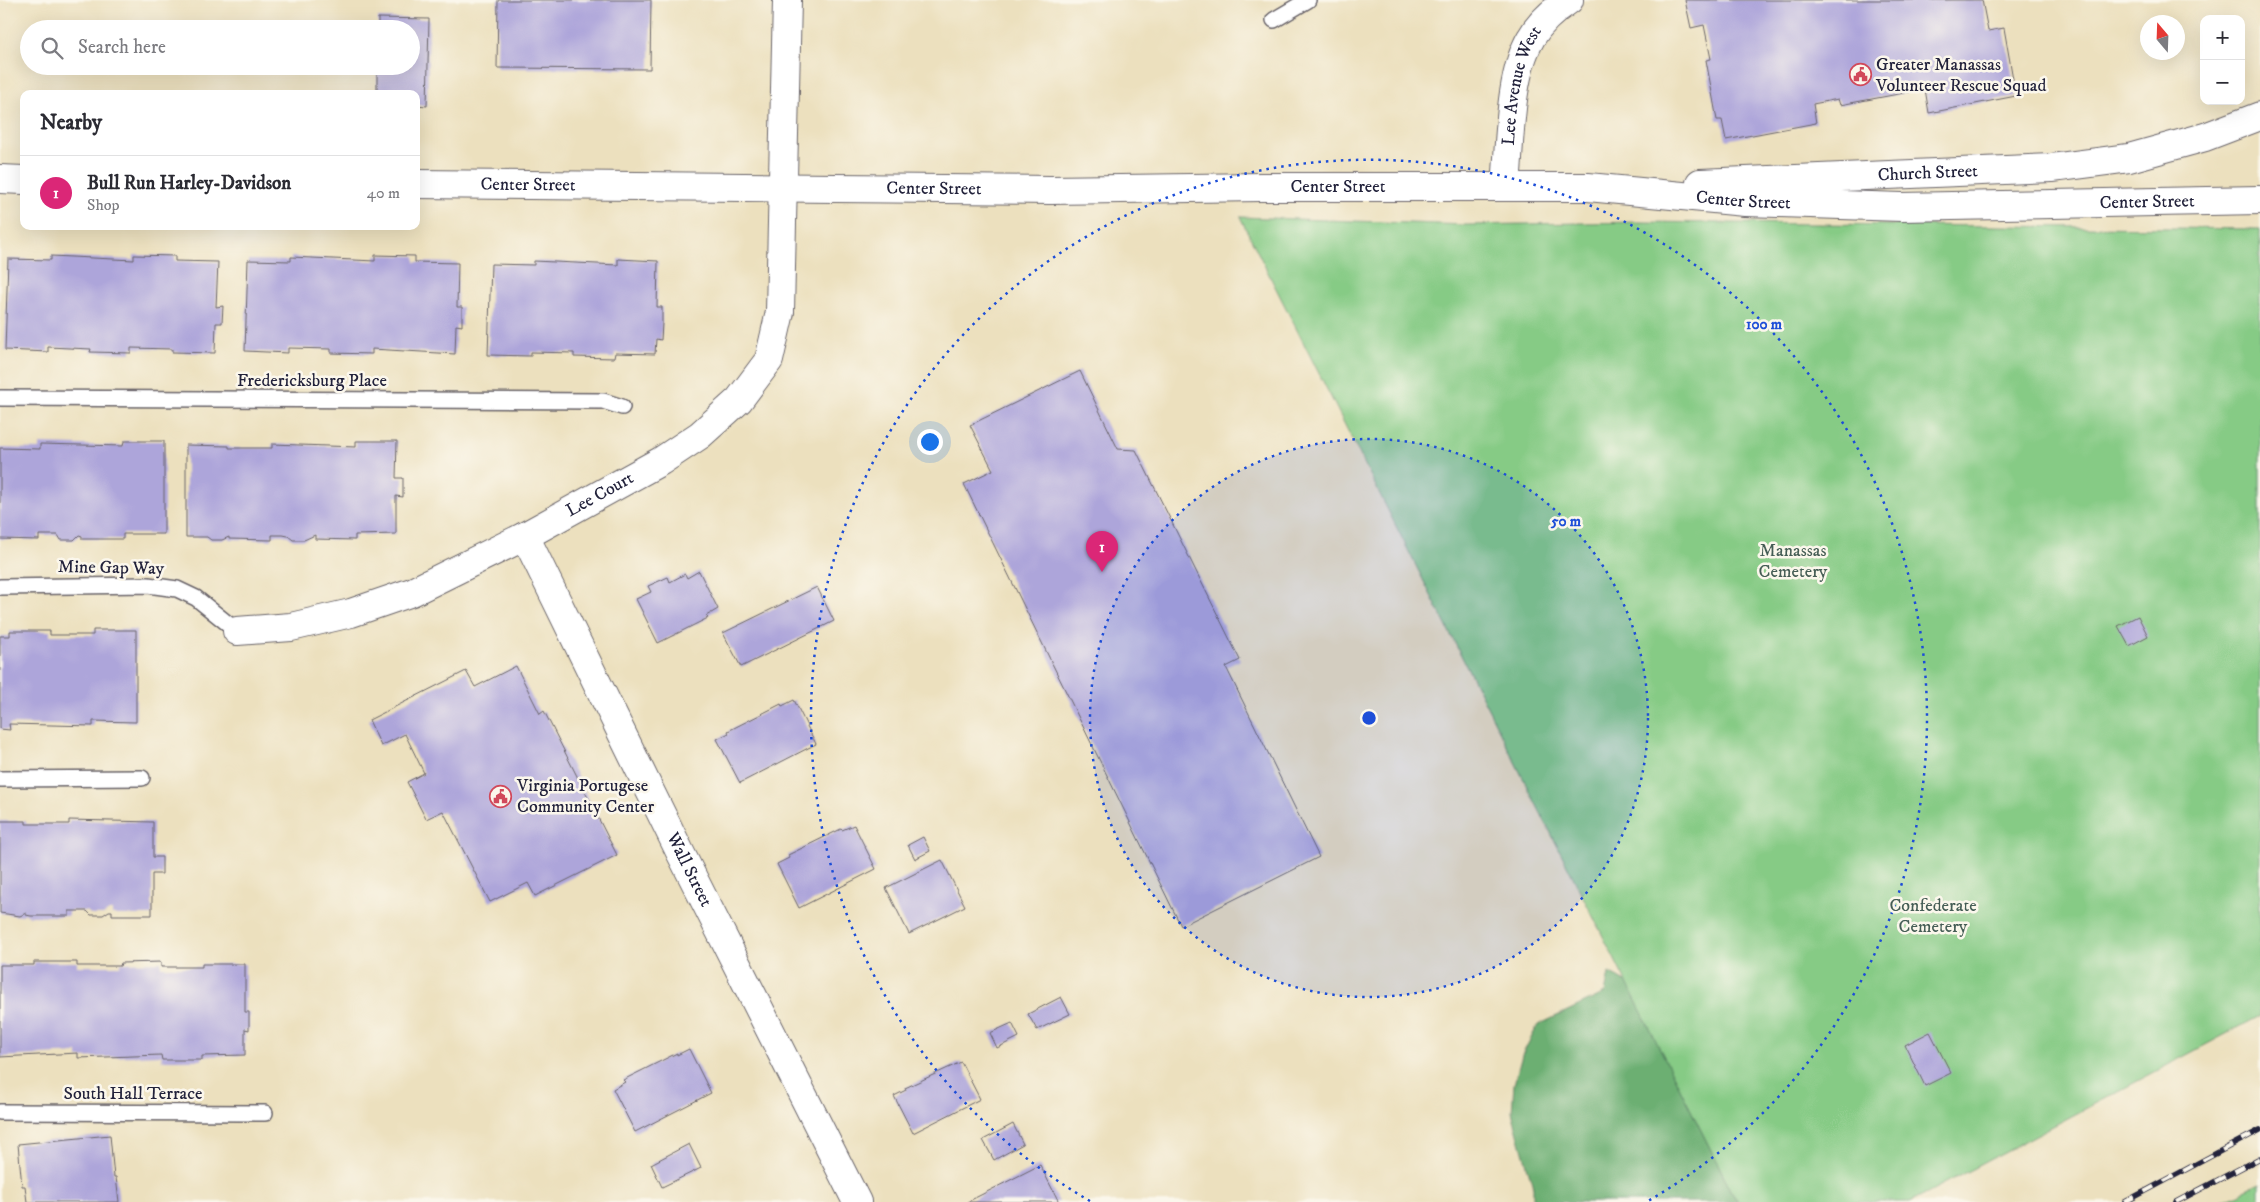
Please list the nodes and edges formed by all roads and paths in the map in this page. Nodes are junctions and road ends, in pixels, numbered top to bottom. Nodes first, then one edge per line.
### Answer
1 (787, 0) edge
2 (1308, 0) edge
3 (1569, 0) edge
4 (1274, 20) dead end
5 (2260, 116) edge
6 (0, 179) edge
7 (20, 180) edge
8 (420, 184) edge
9 (1506, 186) junction
10 (1588, 187) junction
11 (785, 188) junction
12 (2260, 200) edge
13 (0, 398) edge
14 (622, 407) dead end
15 (525, 536) junction
16 (0, 587) edge
17 (237, 631) joint
18 (142, 778) dead end
19 (0, 779) edge
20 (0, 1112) edge
21 (265, 1113) dead end
22 (857, 1202) edge

1 - 11 main road, Lee Court
2 - 4 lane
3 - 9 main road, Lee Avenue West
5 - 10 main road, Church Street
6 - 7 main road
8 - 11 main road, Center Street
9 - 10 main road, Center Street
9 - 11 main road, Center Street
10 - 12 main road, Center Street
11 - 15 main road, Lee Court
13 - 14 lane, Fredericksburg Place
15 - 17 main road, Lee Court
15 - 22 main road, Wall Street
16 - 17 lane, Mine Gap Way
18 - 19 lane
20 - 21 lane, South Hall Terrace

